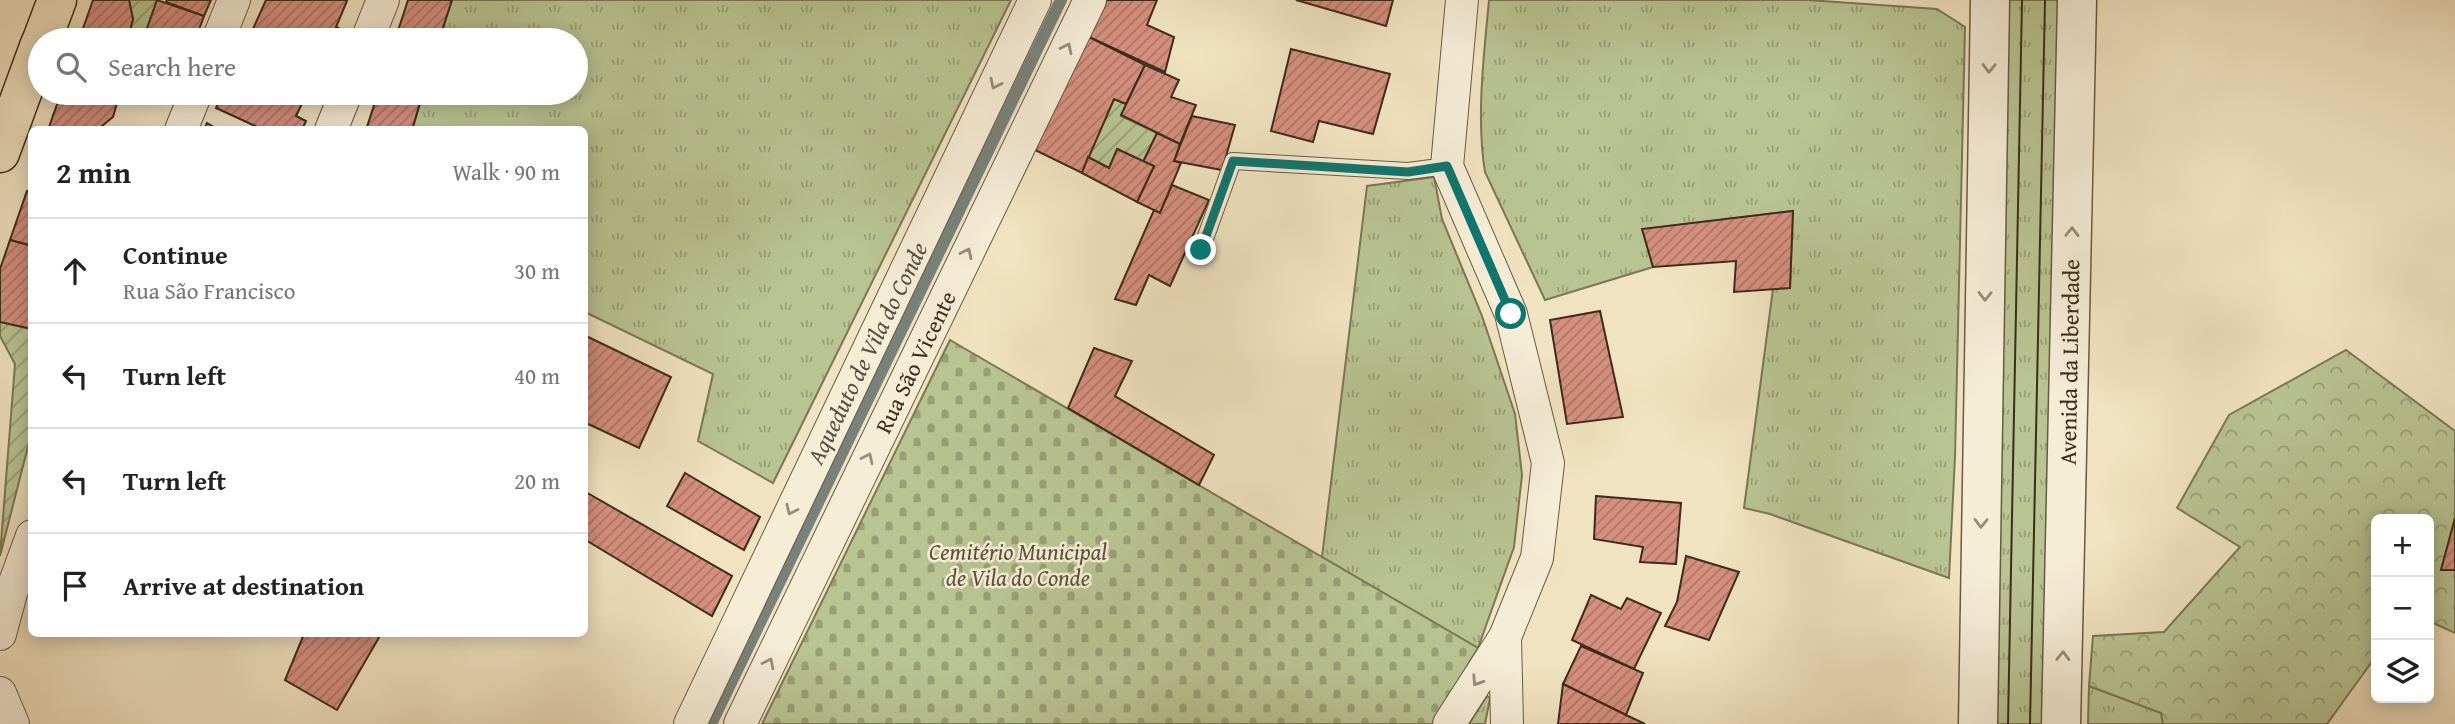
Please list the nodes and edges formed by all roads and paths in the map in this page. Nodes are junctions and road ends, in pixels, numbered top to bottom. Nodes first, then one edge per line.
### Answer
1 (57, 0) edge
2 (234, 0) edge
3 (383, 0) edge
4 (1035, 0) edge
5 (1090, 0) edge
6 (1462, 0) edge
7 (1990, 0) edge
8 (2077, 0) edge
9 (46, 28) edge
10 (223, 28) edge
11 (372, 28) edge
12 (28, 77) edge
13 (192, 105) edge
14 (341, 105) edge
15 (183, 126) edge
16 (333, 126) edge
17 (0, 153) edge
18 (1447, 166) junction
19 (1201, 250) dead end
20 (28, 547) edge
21 (0, 634) edge
22 (1504, 638) junction
23 (0, 693) edge
24 (13, 724) edge
25 (690, 724) edge
26 (740, 724) edge
27 (1449, 724) edge
28 (1507, 724) edge
29 (1978, 724) edge
30 (2061, 724) edge

1 - 9 main road
2 - 10 street
3 - 11 street
4 -> 25 street, Rua São Vicente
26 -> 5 street, Rua São Vicente
6 - 18 street
7 -> 29 street
30 -> 8 street, Avenida da Liberdade
12 - 17 main road
13 - 15 street
14 - 16 street
18 - 19 lane
18 - 22 street
20 - 21 street
22 -> 27 street
22 - 28 street
23 - 24 street

